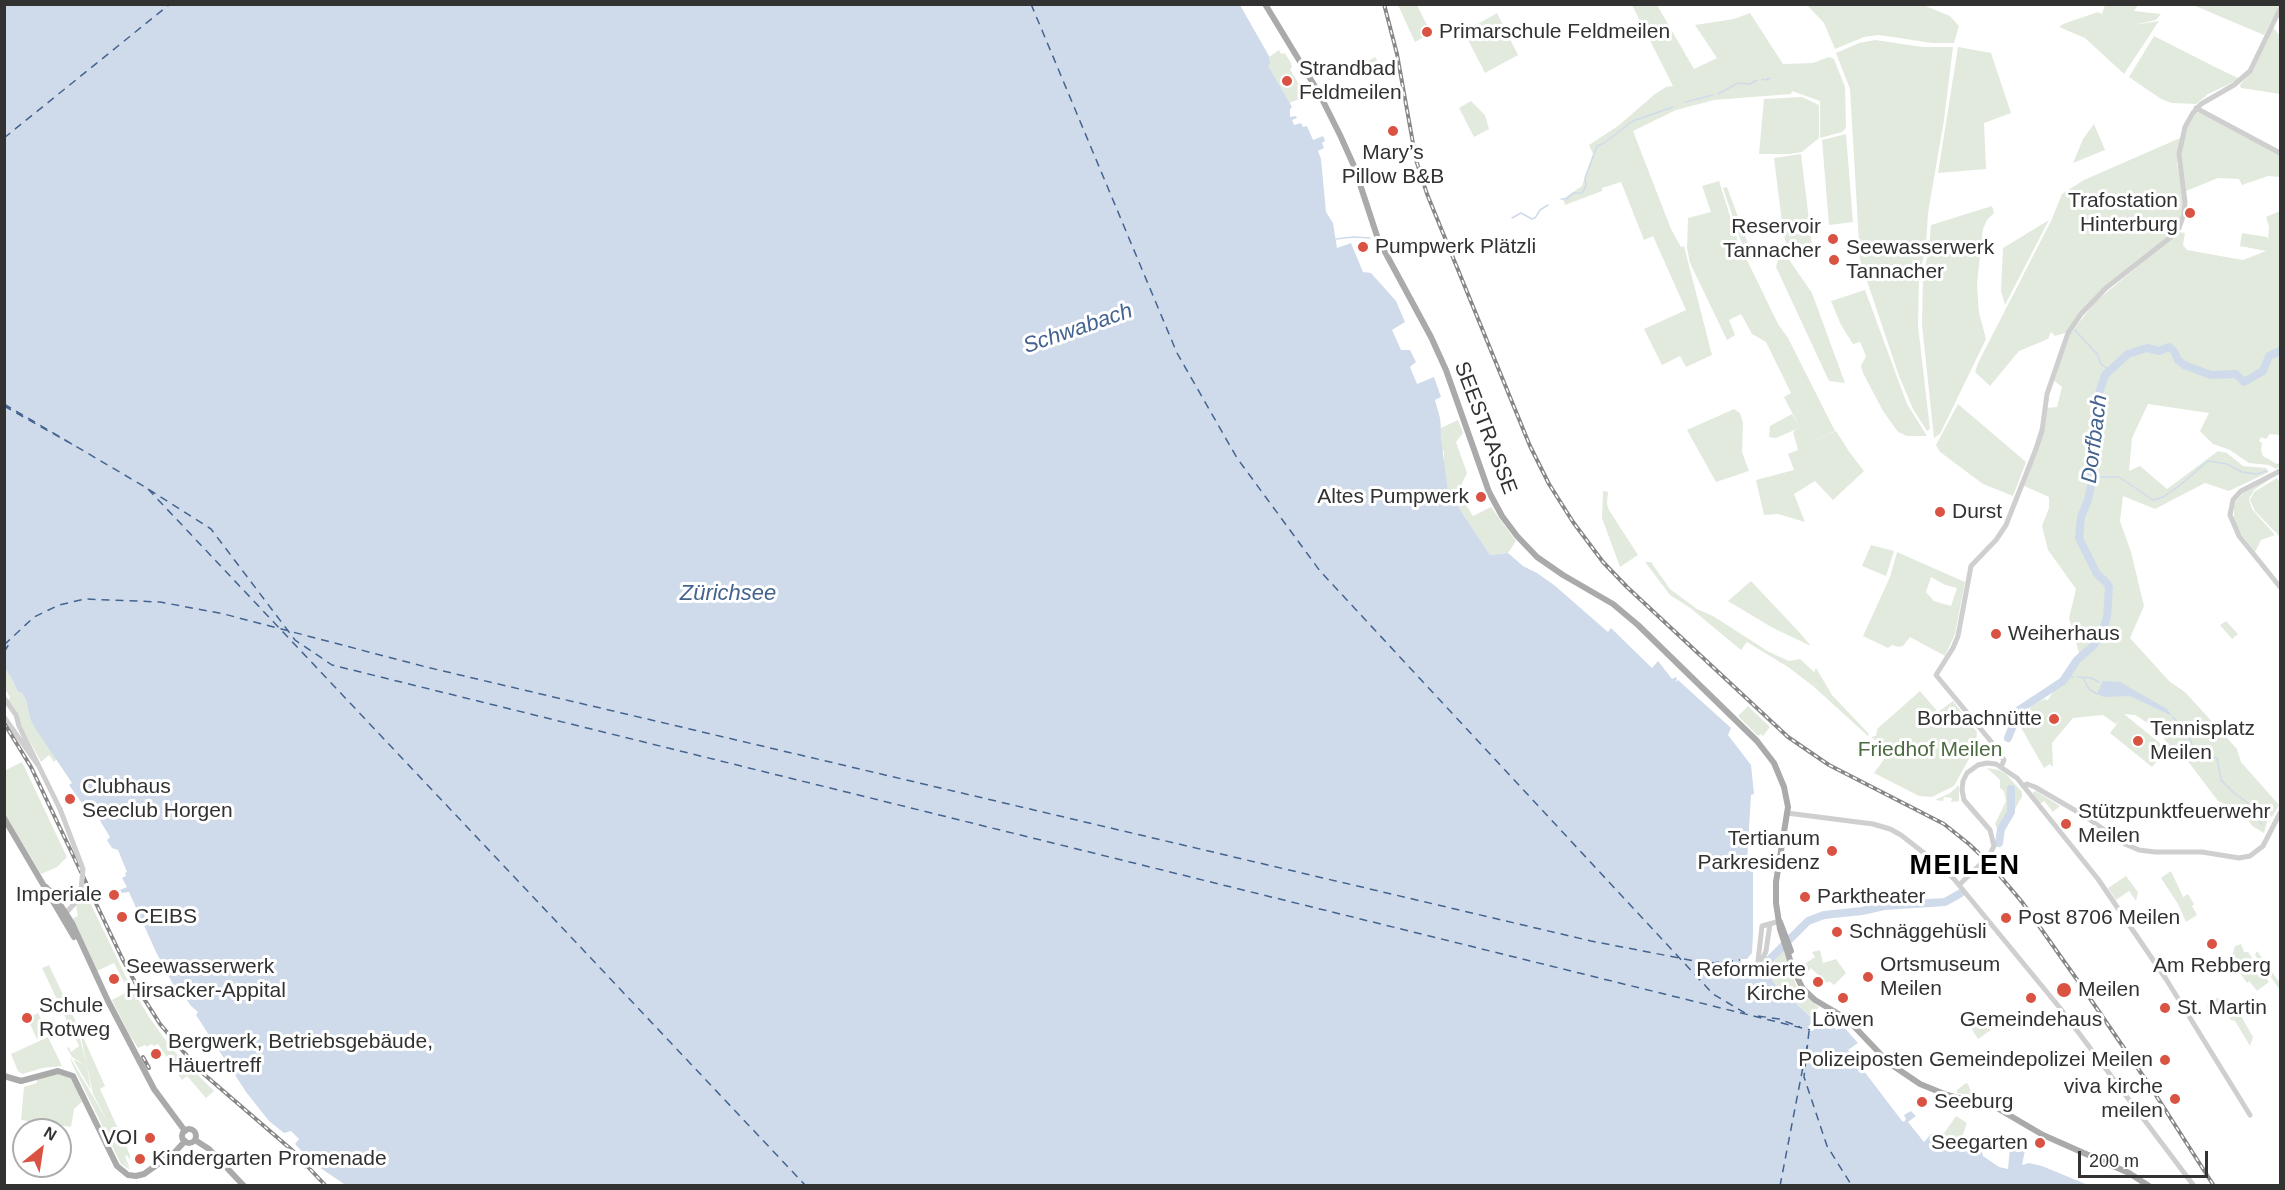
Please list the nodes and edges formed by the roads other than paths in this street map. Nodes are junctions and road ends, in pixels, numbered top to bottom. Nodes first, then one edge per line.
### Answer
1 (1265, 4) edge
2 (2280, 9) edge
3 (2196, 108) junction
4 (2280, 153) edge
5 (2280, 471) edge
6 (2280, 587) edge
7 (4, 698) edge
8 (4, 717) edge
9 (38, 765) junction
10 (2001, 766) junction
11 (2023, 786) junction
12 (1787, 813) junction
13 (2280, 813) edge
14 (4, 818) edge
15 (1959, 885) junction
16 (46, 887) junction
17 (58, 902) junction
18 (75, 903) junction
19 (64, 915) junction
20 (1780, 921) junction
21 (1770, 924) junction
22 (4, 1076) edge
23 (2250, 1115) dead end
24 (185, 1131) junction
25 (195, 1140) junction
26 (184, 1141) junction
27 (244, 1185) edge
28 (2149, 1185) edge
29 (2194, 1185) edge

1 - 12 main road, SEESTRASSE
2 - 3 street
3 - 4 street
3 - 10 street
5 - 6 street
7 - 9 street
8 - 9 street
9 - 18 street, bridge
10 - 11 street
10 - 15 street
11 - 13 street
11 - 23 street
12 - 15 street
12 - 20 main road, SEESTRASSE
14 - 16 main road
15 - 29 street
16 - 17 main road
16 - 19 main road
17 - 18 street
17 - 19 main road
18 - 19 street
19 - 24 main road
20 - 21 street
20 - 28 main road, SEESTRASSE
21 - 21 street
22 - 26 main road
24 - 25 main road
24 - 26 main road
25 - 26 main road
25 - 27 main road

